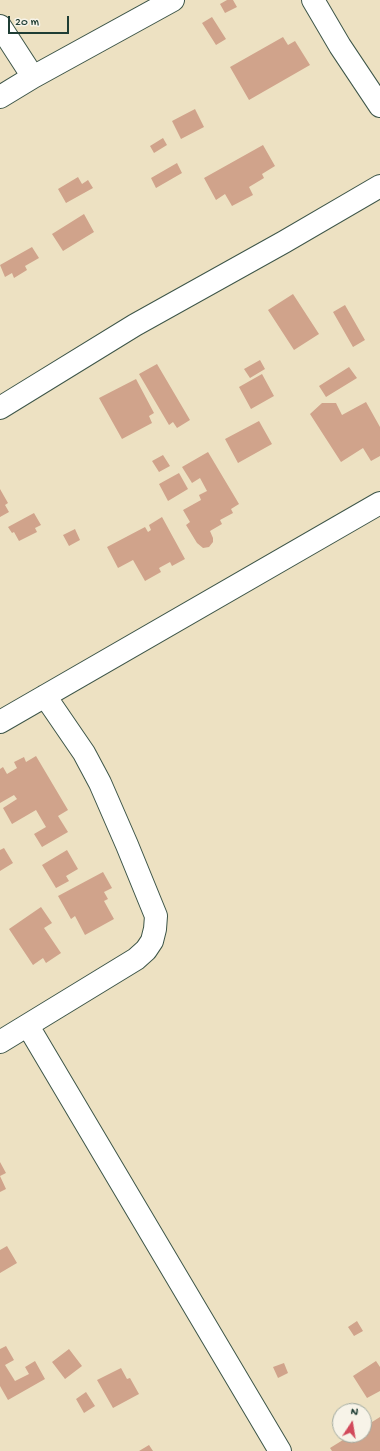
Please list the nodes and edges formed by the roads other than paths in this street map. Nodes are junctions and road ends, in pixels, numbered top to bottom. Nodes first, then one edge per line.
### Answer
1 (172, 0) edge
2 (313, 0) edge
3 (0, 26) edge
4 (33, 77) junction
5 (0, 97) edge
6 (380, 106) edge
7 (380, 186) edge
8 (0, 408) edge
9 (377, 510) edge
10 (45, 696) junction
11 (0, 722) edge
12 (28, 1026) junction
13 (0, 1042) edge
14 (280, 1451) edge

1 - 4 street
2 - 6 street
3 - 4 street
4 - 5 street
7 - 8 street
9 - 10 street
10 - 11 street
10 - 12 street
12 - 13 street
12 - 14 street

